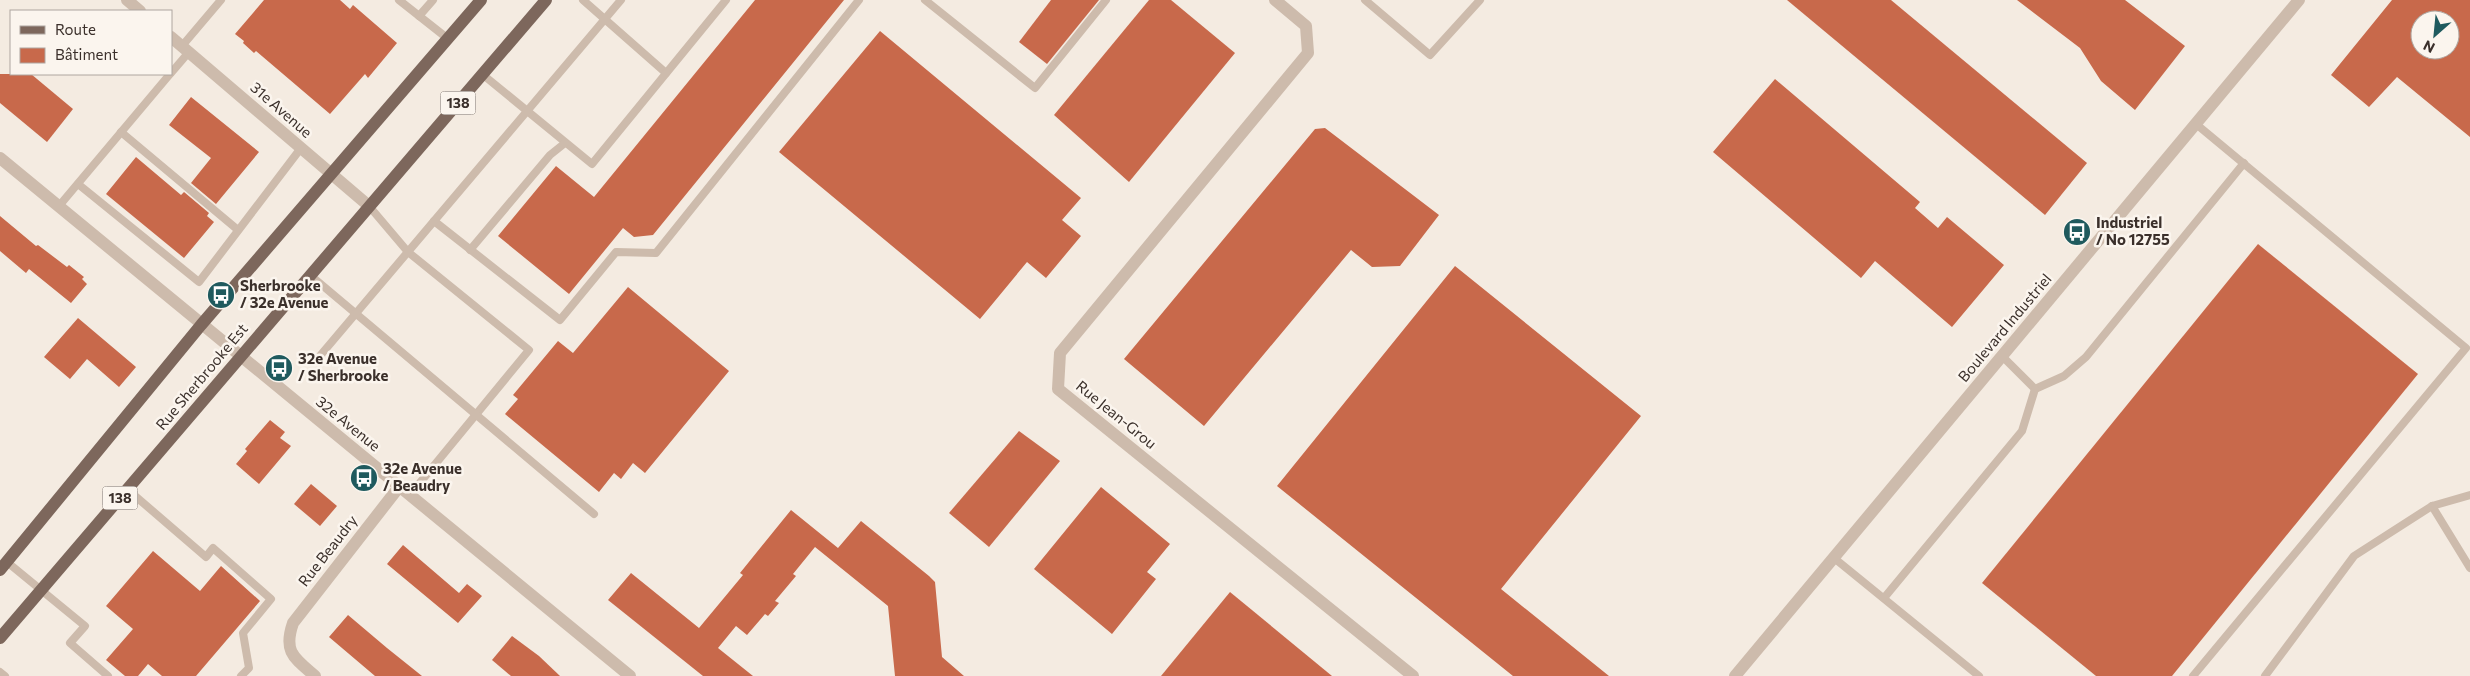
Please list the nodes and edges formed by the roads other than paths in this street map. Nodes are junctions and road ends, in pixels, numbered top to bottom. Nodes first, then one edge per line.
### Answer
1 (127, 0) edge
2 (221, 0) edge
3 (399, 0) edge
4 (433, 0) edge
5 (481, 0) edge
6 (546, 0) edge
7 (583, 0) edge
8 (621, 0) edge
9 (726, 0) edge
10 (859, 0) edge
11 (926, 0) edge
12 (1106, 0) edge
13 (1275, 0) edge
14 (1365, 0) edge
15 (1480, 0) edge
16 (2300, 0) edge
17 (139, 10) edge
18 (420, 16) junction
19 (604, 20) junction
20 (172, 38) edge
21 (448, 38) junction
22 (185, 49) junction
23 (172, 71) edge
24 (666, 73) junction
25 (482, 74) junction
26 (169, 75) edge
27 (527, 112) junction
28 (2196, 124) junction
29 (121, 132) junction
30 (565, 143) junction
31 (301, 148) junction
32 (0, 158) edge
33 (2244, 163) junction
34 (331, 174) junction
35 (78, 184) junction
36 (59, 206) junction
37 (370, 206) junction
38 (434, 221) junction
39 (238, 230) junction
40 (470, 250) junction
41 (408, 252) junction
42 (310, 275) junction
43 (356, 314) junction
44 (201, 325) junction
45 (2002, 356) junction
46 (240, 357) junction
47 (319, 357) dead end
48 (2035, 389) junction
49 (476, 415) junction
50 (399, 487) junction
51 (128, 489) junction
52 (2470, 495) edge
53 (409, 496) junction
54 (2432, 506) junction
55 (594, 514) dead end
56 (1834, 558) junction
57 (3, 566) edge
58 (2470, 568) edge
59 (42, 590) junction
60 (1884, 598) junction
61 (0, 638) edge
62 (0, 672) edge
63 (5, 676) edge
64 (108, 676) edge
65 (241, 676) edge
66 (315, 676) edge
67 (630, 676) edge
68 (1413, 676) edge
69 (1735, 676) edge
70 (1980, 676) edge
71 (2194, 676) edge
72 (2265, 676) edge

1 - 17 street
2 - 22 lane
3 - 18 lane
4 - 18 lane
5 - 21 main road
6 - 25 main road, Rue Sherbrooke Est / 138
7 - 19 lane
8 - 19 lane
9 - 24 lane
10 - 40 lane
11 - 12 lane
13 - 68 street, Rue Jean-Grou
14 - 15 lane
16 - 28 street, Boulevard Industriel
18 - 21 lane
19 - 24 lane
19 - 27 lane
20 - 22 street, 31e Avenue
21 - 34 main road
22 - 23 lane
22 - 31 street, 31e Avenue
24 - 30 lane
25 - 27 lane
25 - 37 main road, Rue Sherbrooke Est / 138
26 - 29 lane
27 - 30 lane
27 - 38 lane
28 - 33 lane
28 - 45 street, Boulevard Industriel
29 - 35 lane
29 - 39 lane
30 - 40 lane
31 - 34 street, 31e Avenue
31 - 39 lane
32 - 36 street, 32e Avenue
33 - 48 lane
33 - 71 lane
34 - 37 street, 31e Avenue
34 - 44 main road
35 - 36 lane
35 - 39 lane
36 - 44 street, 32e Avenue
37 - 41 lane
37 - 42 main road, Rue Sherbrooke Est / 138
38 - 40 lane
38 - 41 lane
41 - 43 lane
41 - 49 lane
42 - 43 lane
42 - 46 main road, Rue Sherbrooke Est / 138
43 - 47 lane
43 - 49 lane
44 - 46 street, 32e Avenue
44 - 57 main road
45 - 48 lane
45 - 56 street, Boulevard Industriel
46 - 50 street, 32e Avenue
46 - 51 main road, Rue Sherbrooke Est / 138
48 - 60 lane
49 - 53 lane
49 - 55 lane
50 - 53 street, 32e Avenue
50 - 66 street, Rue Beaudry
51 - 59 main road, Rue Sherbrooke Est / 138
51 - 65 lane
52 - 54 lane
53 - 67 street, 32e Avenue
54 - 58 lane
54 - 72 lane
56 - 60 lane
56 - 69 street, Boulevard Industriel
57 - 59 lane
59 - 61 main road, Rue Sherbrooke Est / 138
59 - 64 lane
60 - 70 lane
62 - 63 lane

